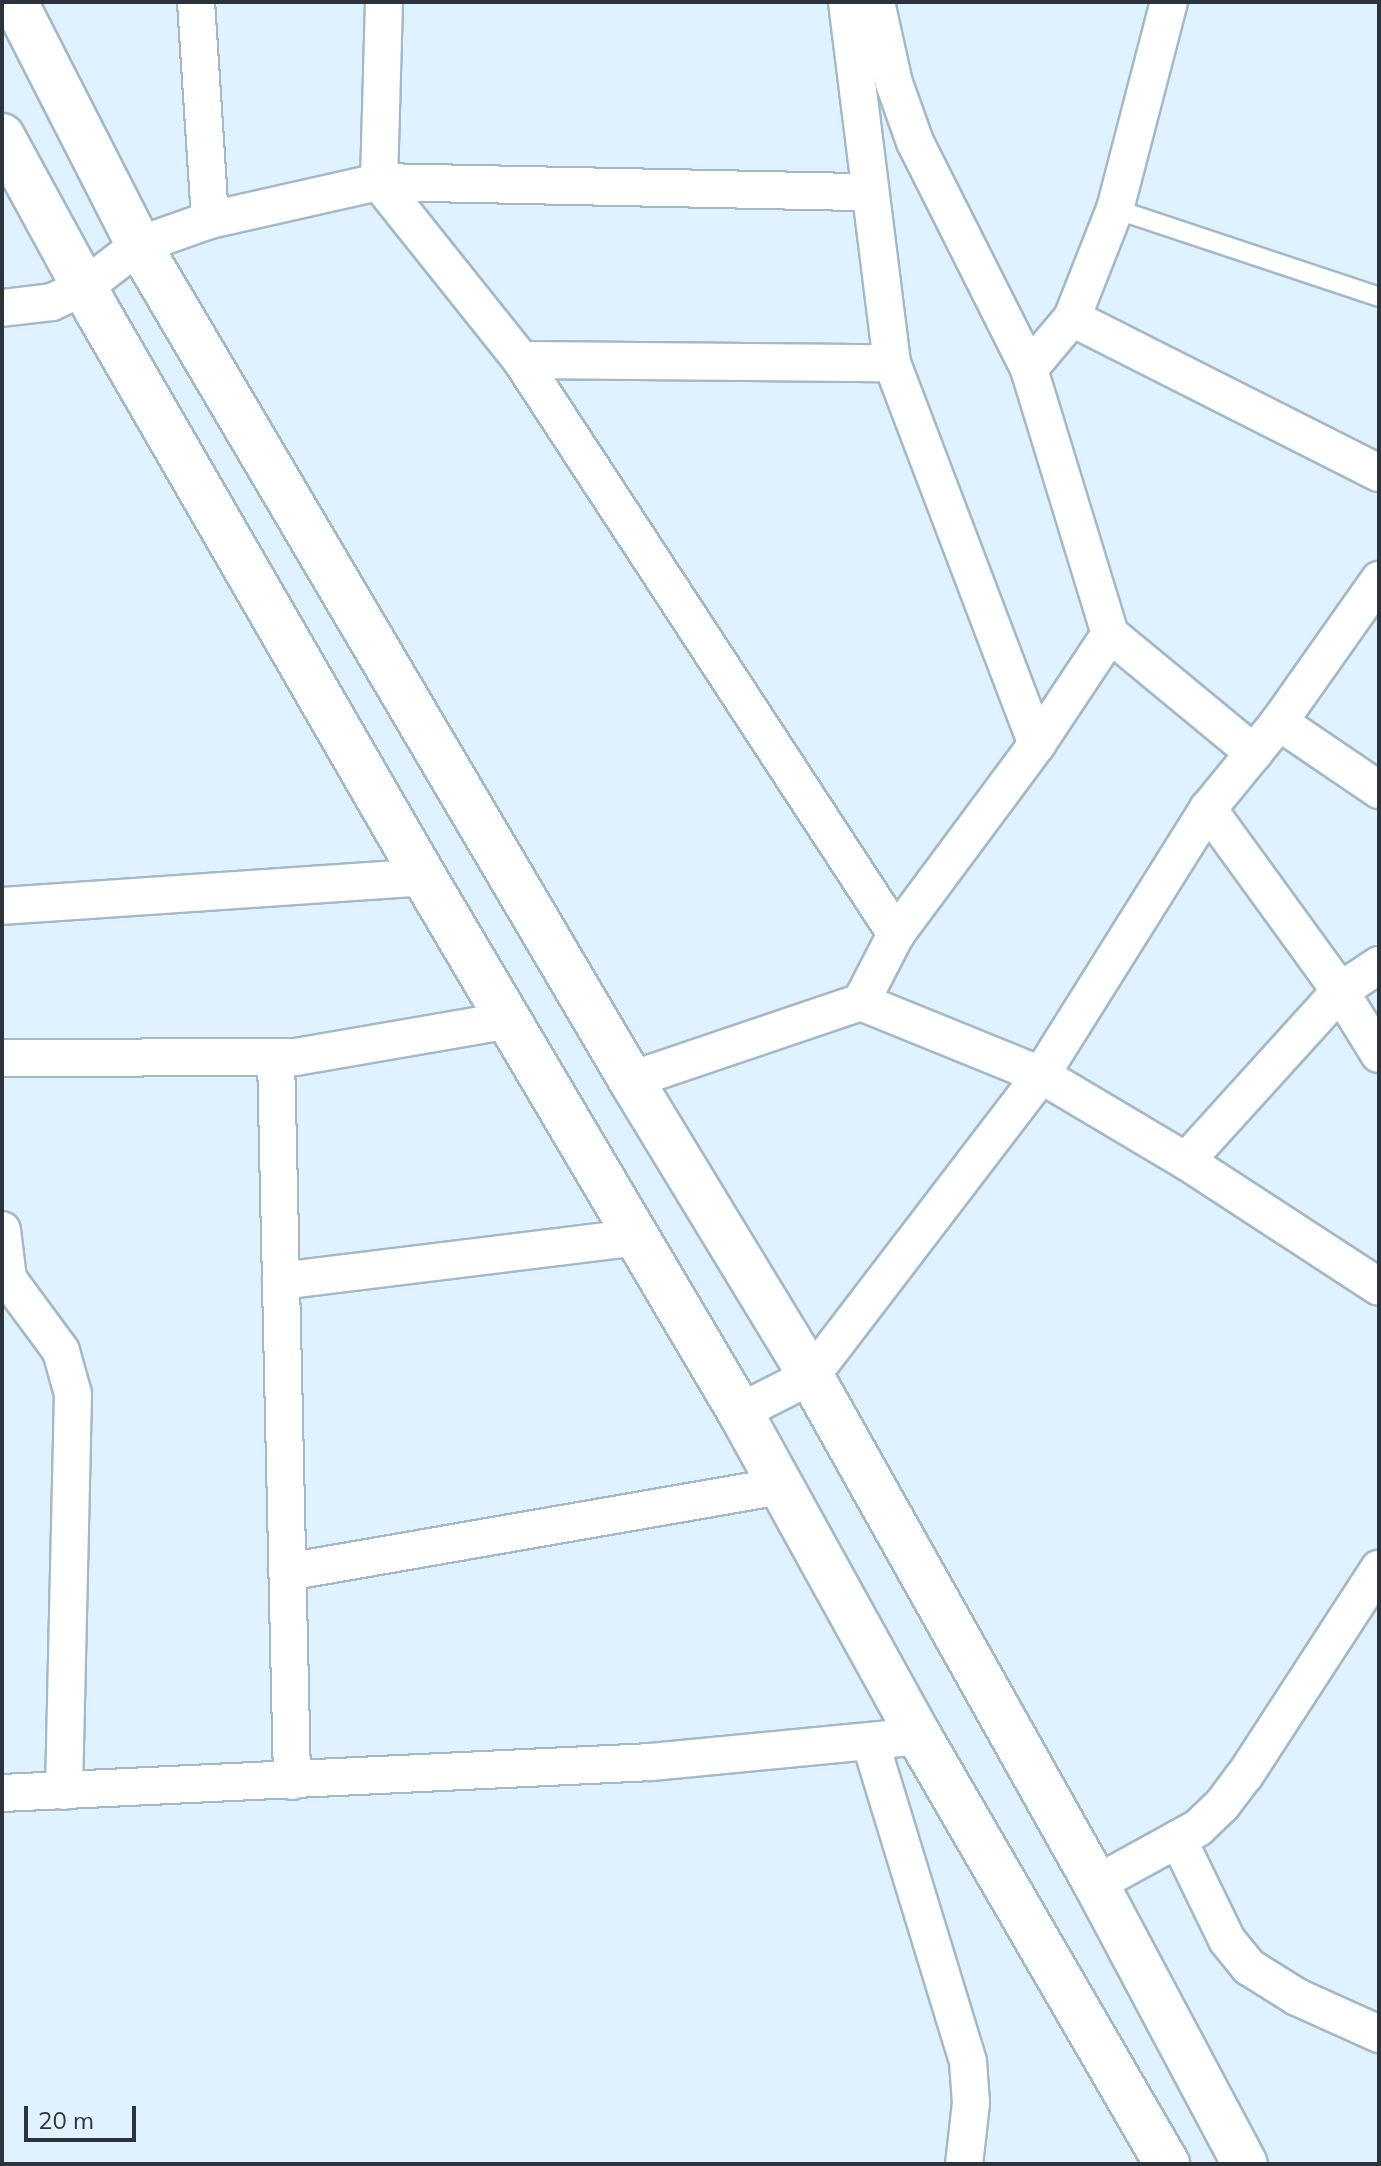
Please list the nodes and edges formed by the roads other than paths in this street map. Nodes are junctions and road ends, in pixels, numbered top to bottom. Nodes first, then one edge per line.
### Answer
1 (15, 2) edge
2 (196, 2) edge
3 (384, 2) edge
4 (847, 2) edge
5 (876, 2) edge
6 (1167, 2) edge
7 (2, 136) edge
8 (379, 182) junction
9 (869, 192) junction
10 (1115, 209) junction
11 (210, 220) junction
12 (139, 245) junction
13 (86, 286) junction
14 (1379, 297) edge
15 (2, 308) edge
16 (1072, 318) junction
17 (521, 360) junction
18 (892, 363) junction
19 (1029, 369) junction
20 (1379, 473) edge
21 (1379, 580) edge
22 (1110, 634) junction
23 (1279, 722) junction
24 (1037, 744) junction
25 (1254, 753) junction
26 (1379, 790) edge
27 (1208, 809) junction
28 (424, 877) junction
29 (2, 906) edge
30 (896, 934) junction
31 (1379, 965) edge
32 (1340, 991) junction
33 (861, 1002) junction
34 (510, 1020) junction
35 (1379, 1054) edge
36 (276, 1057) junction
37 (2, 1058) edge
38 (1041, 1075) junction
39 (631, 1080) junction
40 (1186, 1161) junction
41 (2, 1230) edge
42 (638, 1237) junction
43 (281, 1281) junction
44 (1379, 1287) edge
45 (811, 1376) junction
46 (740, 1412) junction
47 (781, 1486) junction
48 (1379, 1569) edge
49 (287, 1572) junction
50 (919, 1736) junction
51 (870, 1741) junction
52 (292, 1781) junction
53 (64, 1791) junction
54 (2, 1793) edge
55 (1178, 1839) junction
56 (1096, 1884) junction
57 (1379, 2034) edge
58 (964, 2164) edge
59 (1167, 2164) edge
60 (1245, 2164) edge

1 - 12 street
2 - 11 street
3 - 8 street
4 - 9 street
5 - 19 street
6 - 10 street
7 - 13 street
8 - 9 street
8 - 11 street
8 - 17 street
9 - 18 street
10 - 14 lane
10 - 16 street
11 - 12 street
12 - 13 street
12 - 39 street
13 - 15 street
13 - 28 street
16 - 19 street
16 - 20 street
17 - 18 street
17 - 30 street
18 - 24 street
19 - 22 street
21 - 23 street
22 - 24 street
22 - 25 street
23 - 25 street
23 - 26 street
24 - 30 street
25 - 27 street
27 - 32 street
27 - 38 street
28 - 29 street
28 - 34 street
30 - 33 street
31 - 32 street
32 - 35 street
32 - 40 street
33 - 38 street
33 - 39 street
34 - 36 street
34 - 42 street
36 - 37 street
36 - 43 street
38 - 40 street
38 - 45 street
39 - 45 street
40 - 44 street
41 - 53 street
42 - 43 street
42 - 46 street
43 - 49 street
45 - 46 street
45 - 56 street
46 - 47 street
47 - 49 street
47 - 50 street
48 - 55 street
49 - 52 street
50 - 51 street
50 - 59 street
51 - 52 street
51 - 58 street
52 - 53 street
53 - 54 street
55 - 56 street
55 - 57 street
56 - 60 street

